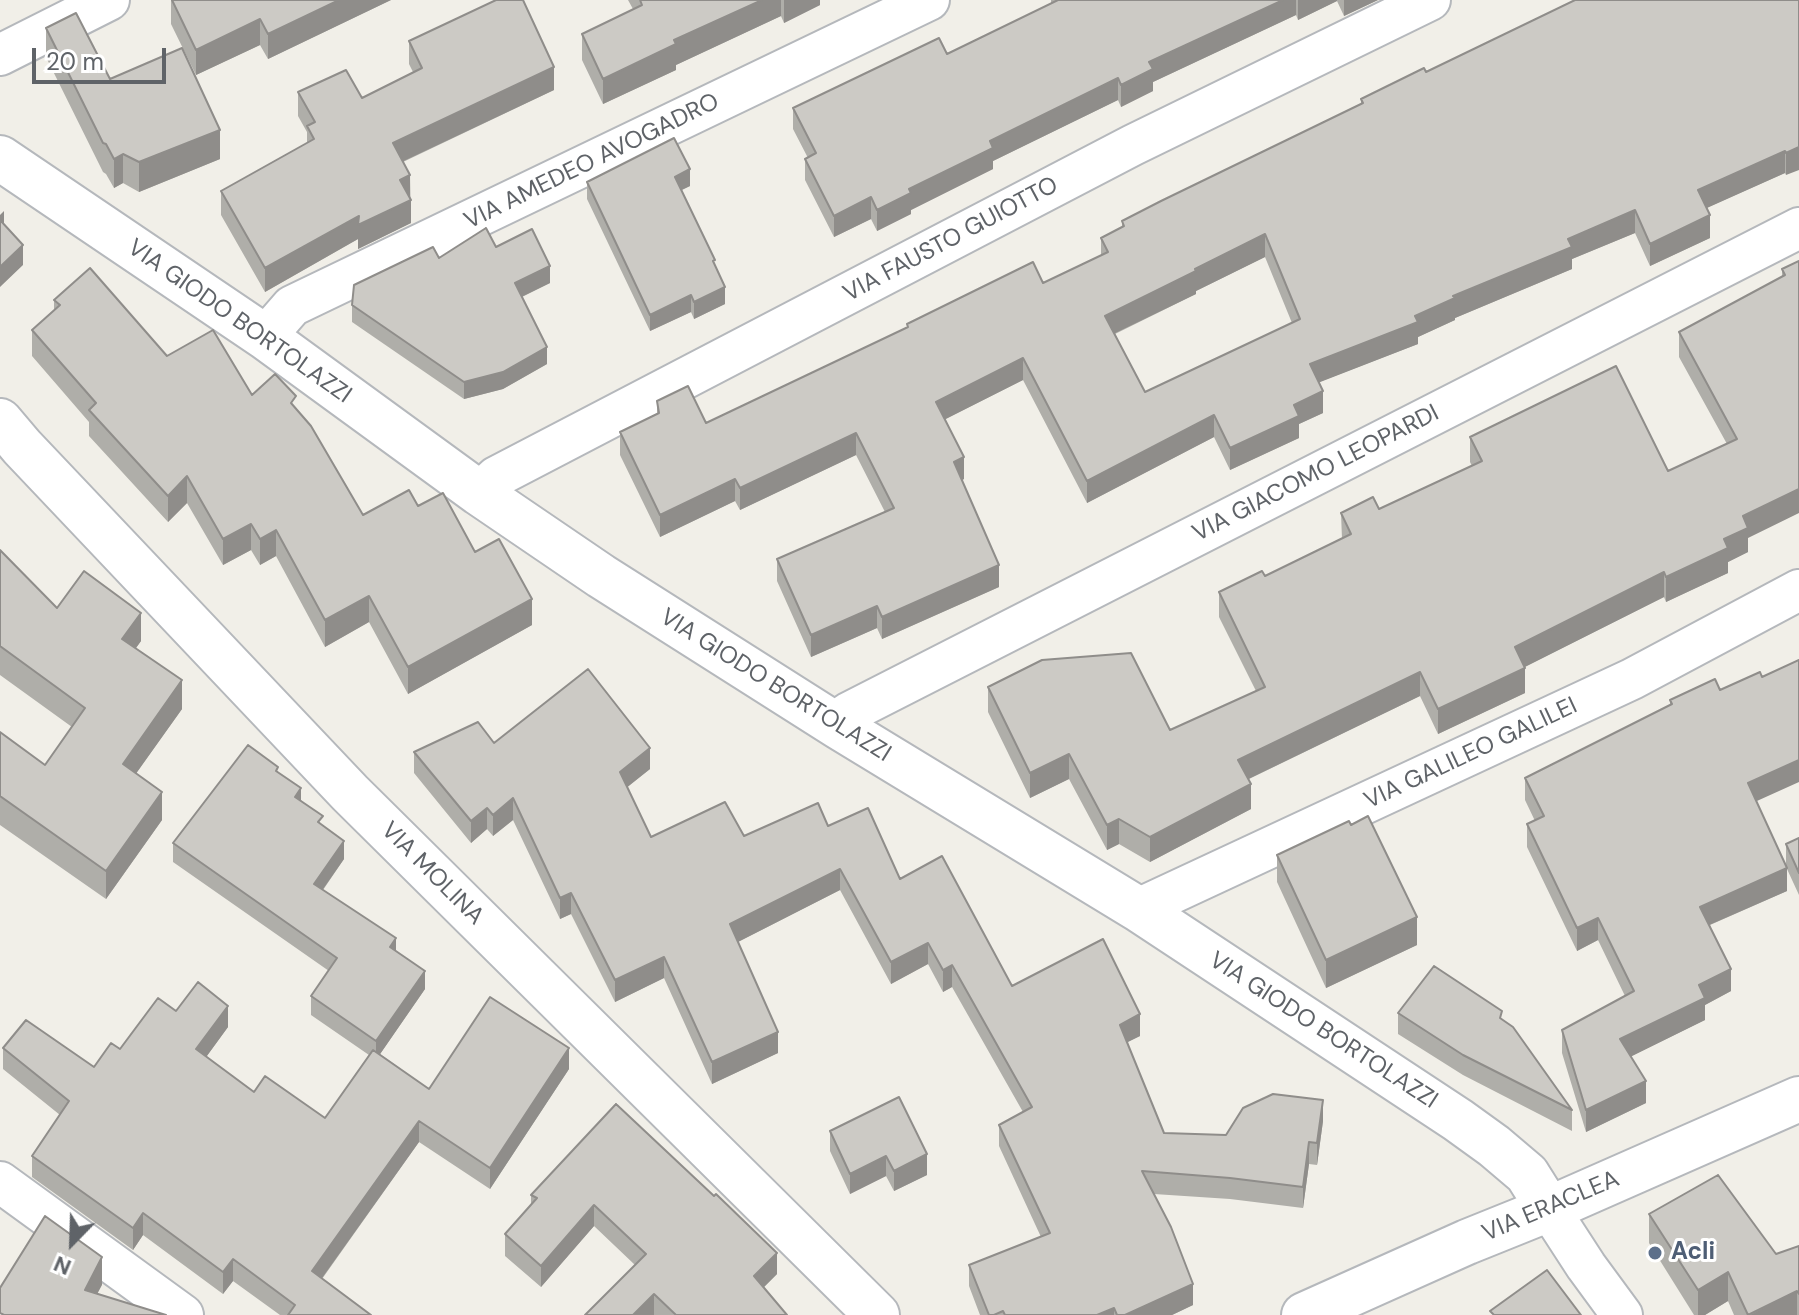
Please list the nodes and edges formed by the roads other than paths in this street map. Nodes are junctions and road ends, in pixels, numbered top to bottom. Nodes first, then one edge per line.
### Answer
1 (109, 0) edge
2 (929, 0) edge
3 (1430, 0) edge
4 (0, 55) edge
5 (0, 158) edge
6 (1799, 228) edge
7 (265, 337) junction
8 (0, 421) edge
9 (479, 493) junction
10 (1799, 590) edge
11 (839, 727) junction
12 (1138, 909) junction
13 (1799, 1099) edge
14 (0, 1182) edge
15 (1549, 1209) junction
16 (183, 1315) edge
17 (877, 1315) edge
18 (1304, 1315) edge
19 (1622, 1315) edge

1 - 4 street
2 - 7 street, VIA AMEDEO AVOGADRO
3 - 9 street, VIA FAUSTO GUIOTTO
5 - 7 street, VIA GIODO BORTOLAZZI
6 - 11 street, VIA GIACOMO LEOPARDI
7 - 9 street, VIA GIODO BORTOLAZZI
8 - 17 street, VIA MOLINA
9 - 11 street, VIA GIODO BORTOLAZZI
10 - 12 street, VIA GALILEO GALILEI
11 - 12 street, VIA GIODO BORTOLAZZI
12 - 15 street, VIA GIODO BORTOLAZZI
13 - 15 street, VIA ERACLEA
14 - 16 street
15 - 18 street, VIA ERACLEA
15 - 19 street

